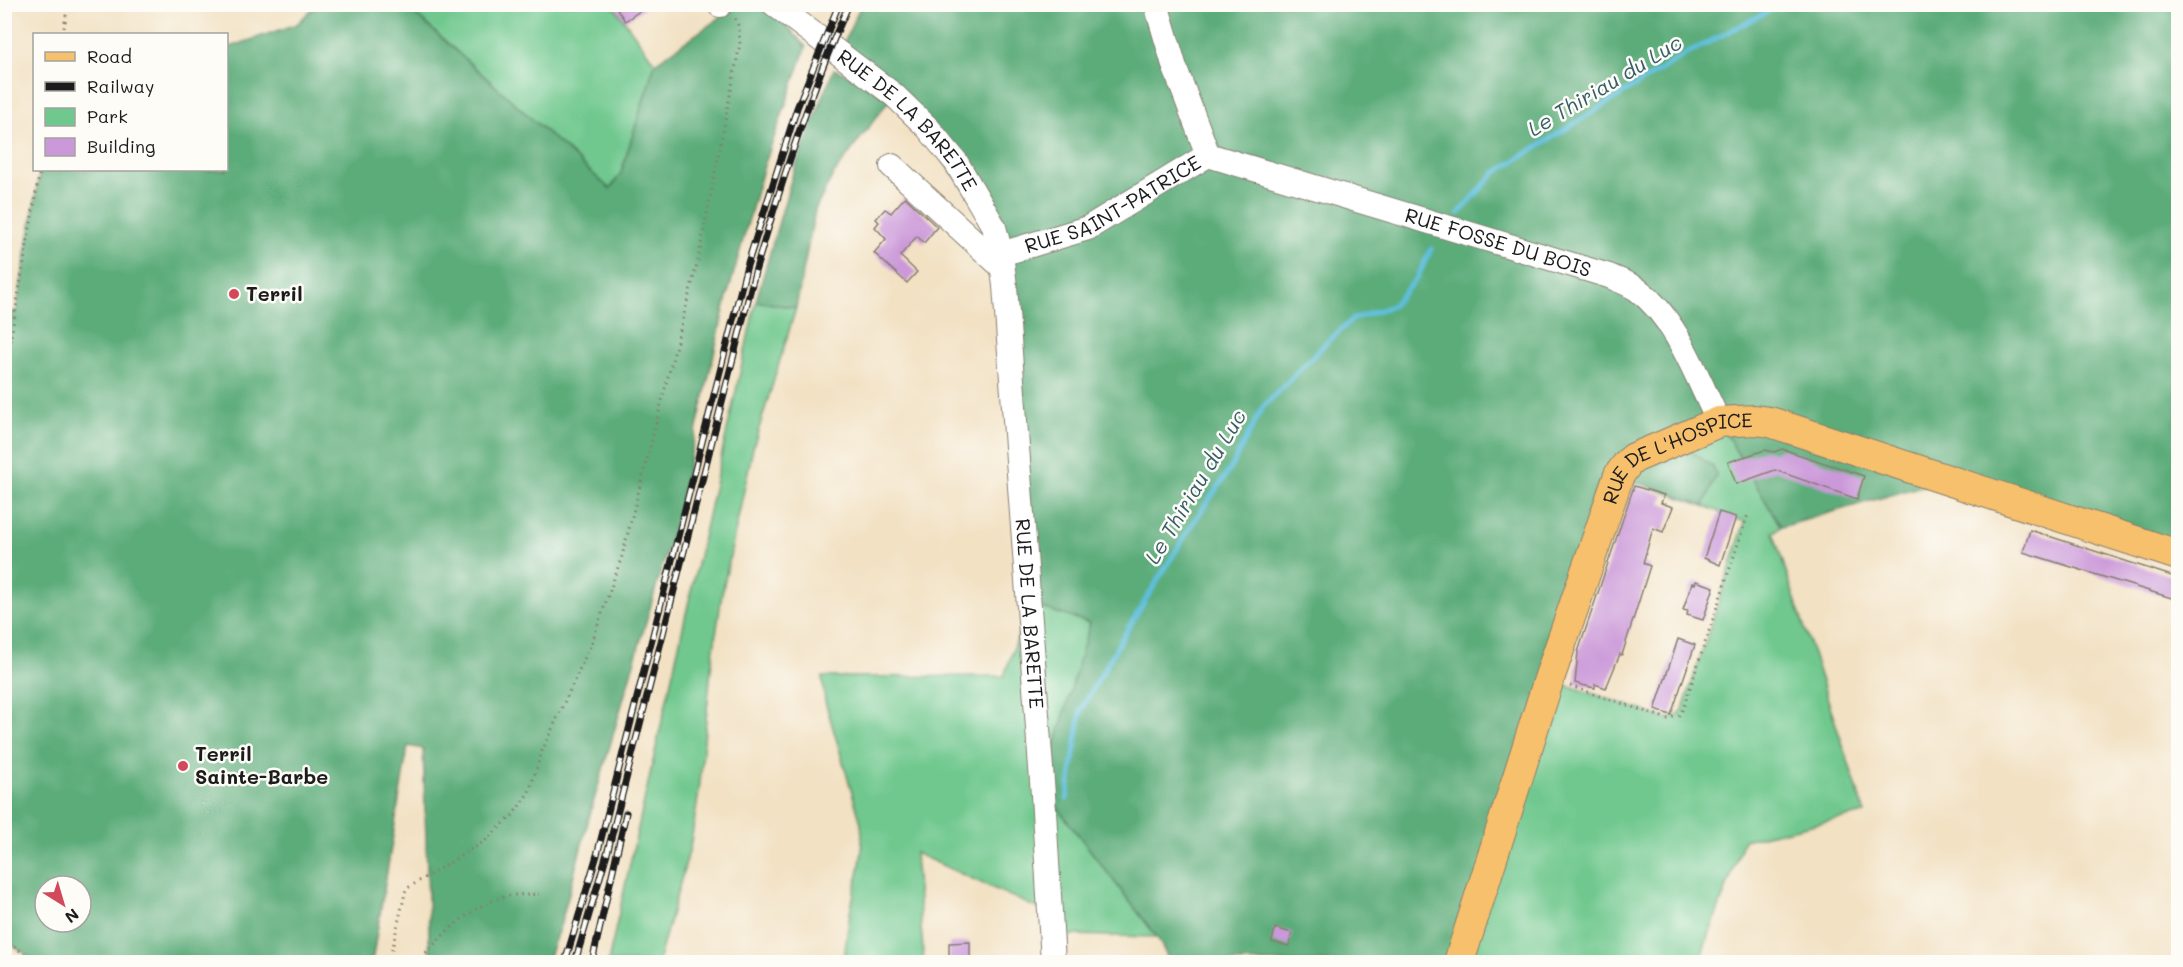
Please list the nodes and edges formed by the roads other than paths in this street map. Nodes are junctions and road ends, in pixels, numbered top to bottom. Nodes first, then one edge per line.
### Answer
1 (774, 4) edge
2 (1156, 4) edge
3 (1208, 155) junction
4 (892, 166) dead end
5 (1002, 260) junction
6 (1719, 422) junction
7 (2178, 555) edge
8 (1053, 963) edge
9 (1459, 963) edge

1 - 5 street, RUE DE LA BARETTE
2 - 3 street, RUE SAINT-PATRICE
3 - 5 street, RUE SAINT-PATRICE
3 - 6 street, RUE FOSSE DU BOIS
4 - 5 street, RUE DE LA BARETTE
5 - 8 street, RUE DE LA BARETTE
6 - 7 main road, RUE DE L'HOSPICE
6 - 9 main road, RUE DE L'HOSPICE

